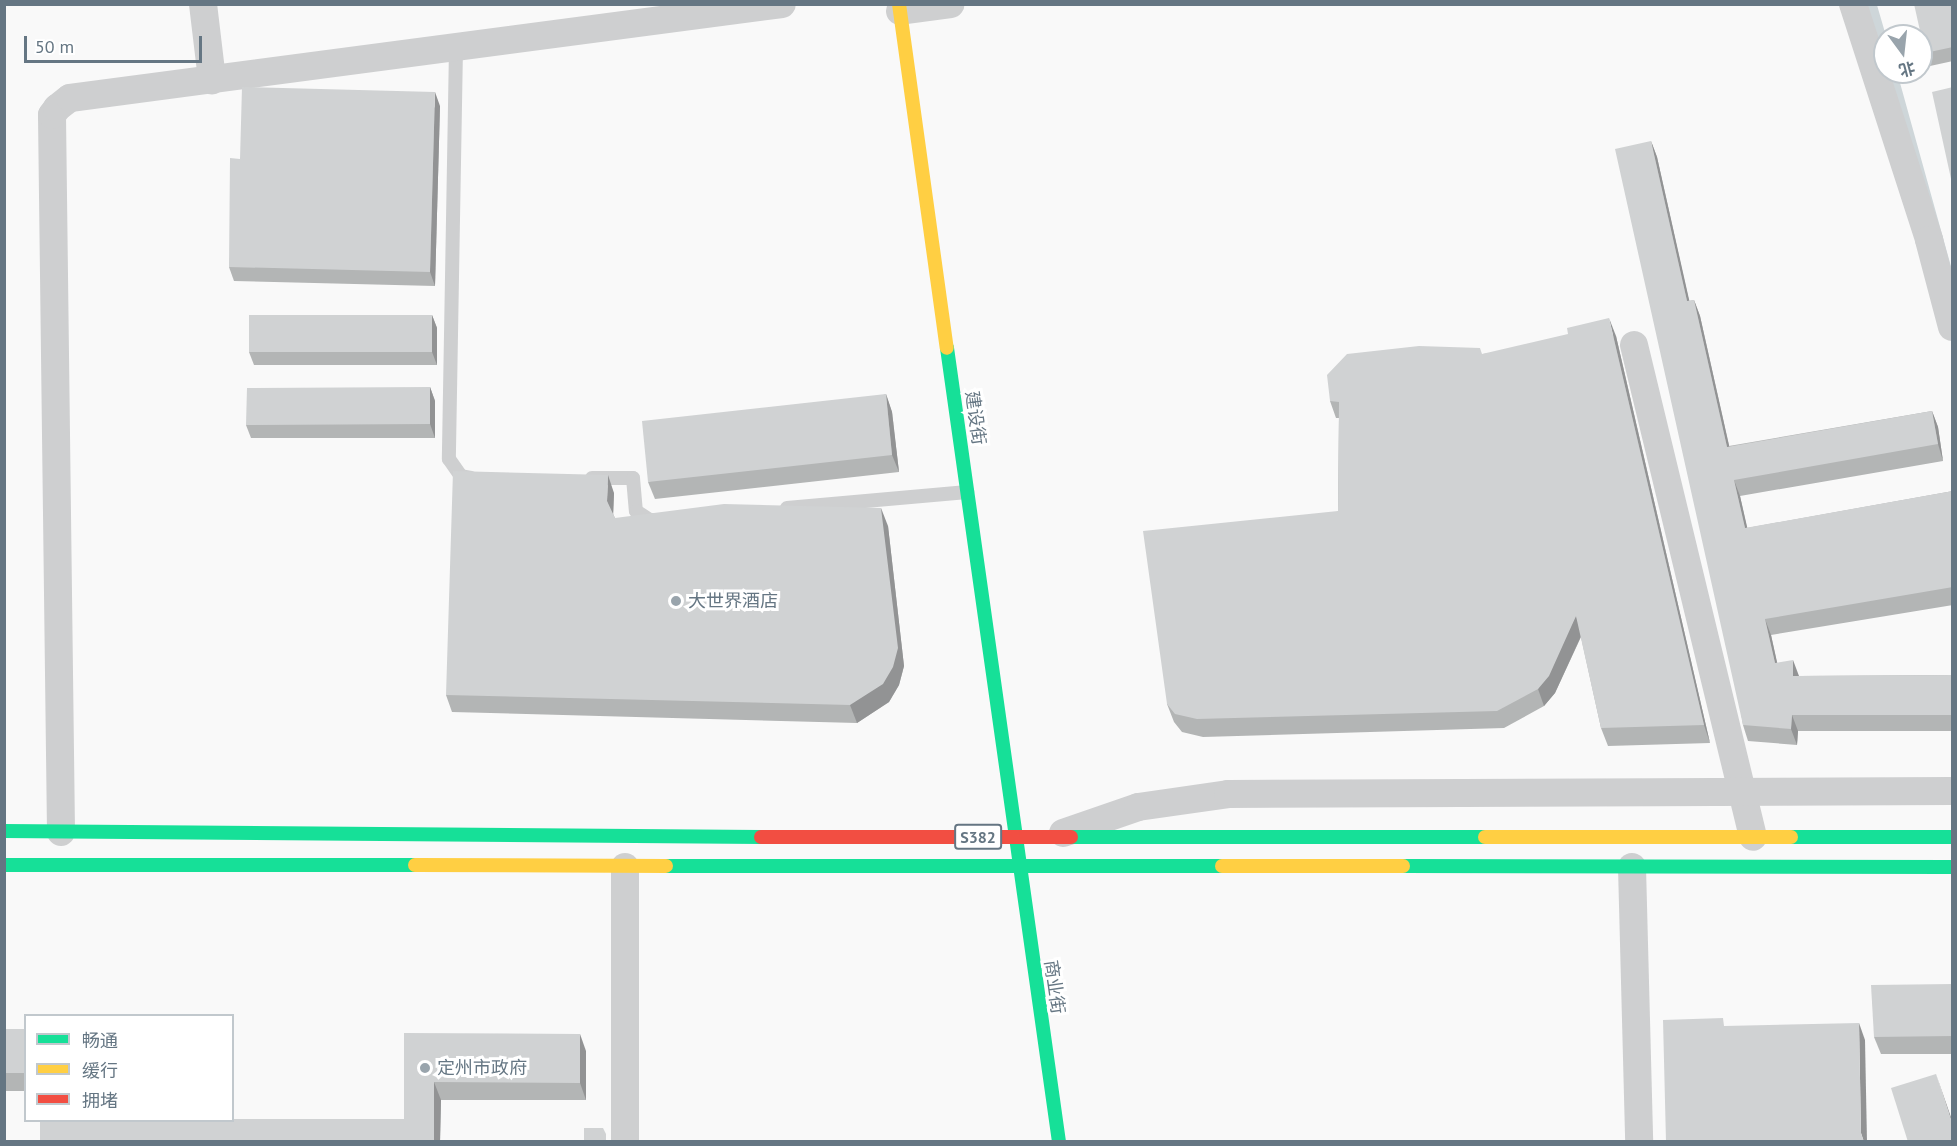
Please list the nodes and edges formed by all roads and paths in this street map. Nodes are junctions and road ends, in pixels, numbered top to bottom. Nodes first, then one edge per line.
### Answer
1 (203, 4) edge
2 (782, 4) edge
3 (951, 4) edge
4 (1853, 4) edge
5 (900, 8) edge
6 (456, 48) junction
7 (212, 80) junction
8 (1953, 327) edge
9 (1634, 345) dead end
10 (486, 478) edge
11 (576, 478) edge
12 (967, 492) junction
13 (767, 510) edge
14 (673, 518) edge
15 (1953, 791) edge
16 (1742, 792) junction
17 (4, 831) edge
18 (61, 832) junction
19 (1015, 837) junction
20 (1052, 837) junction
21 (1753, 837) junction
22 (1953, 837) edge
23 (4, 865) edge
24 (626, 867) junction
25 (1019, 867) junction
26 (1632, 867) junction
27 (1953, 867) edge
28 (625, 1142) edge
29 (1059, 1142) edge
30 (1639, 1142) edge

1 - 7 street
2 - 6 street
3 - 5 street
4 - 8 street
5 - 12 main road, 建设街
6 - 7 street
6 - 10 lane
7 - 18 street
9 - 16 street
11 - 14 lane
12 - 13 lane
12 - 19 main road, 建设街
15 - 16 street
16 - 20 street
16 - 21 street
17 - 18 main road, S382
18 - 19 main road, S382
19 - 20 main road, S382
19 - 25 main road, 商业街
20 - 21 main road, S382
21 - 22 main road, S382
23 - 24 main road, S382
24 - 25 main road, S382
24 - 28 street
25 - 26 main road, S382
25 - 29 main road, 商业街
26 - 27 main road, S382
26 - 30 street

